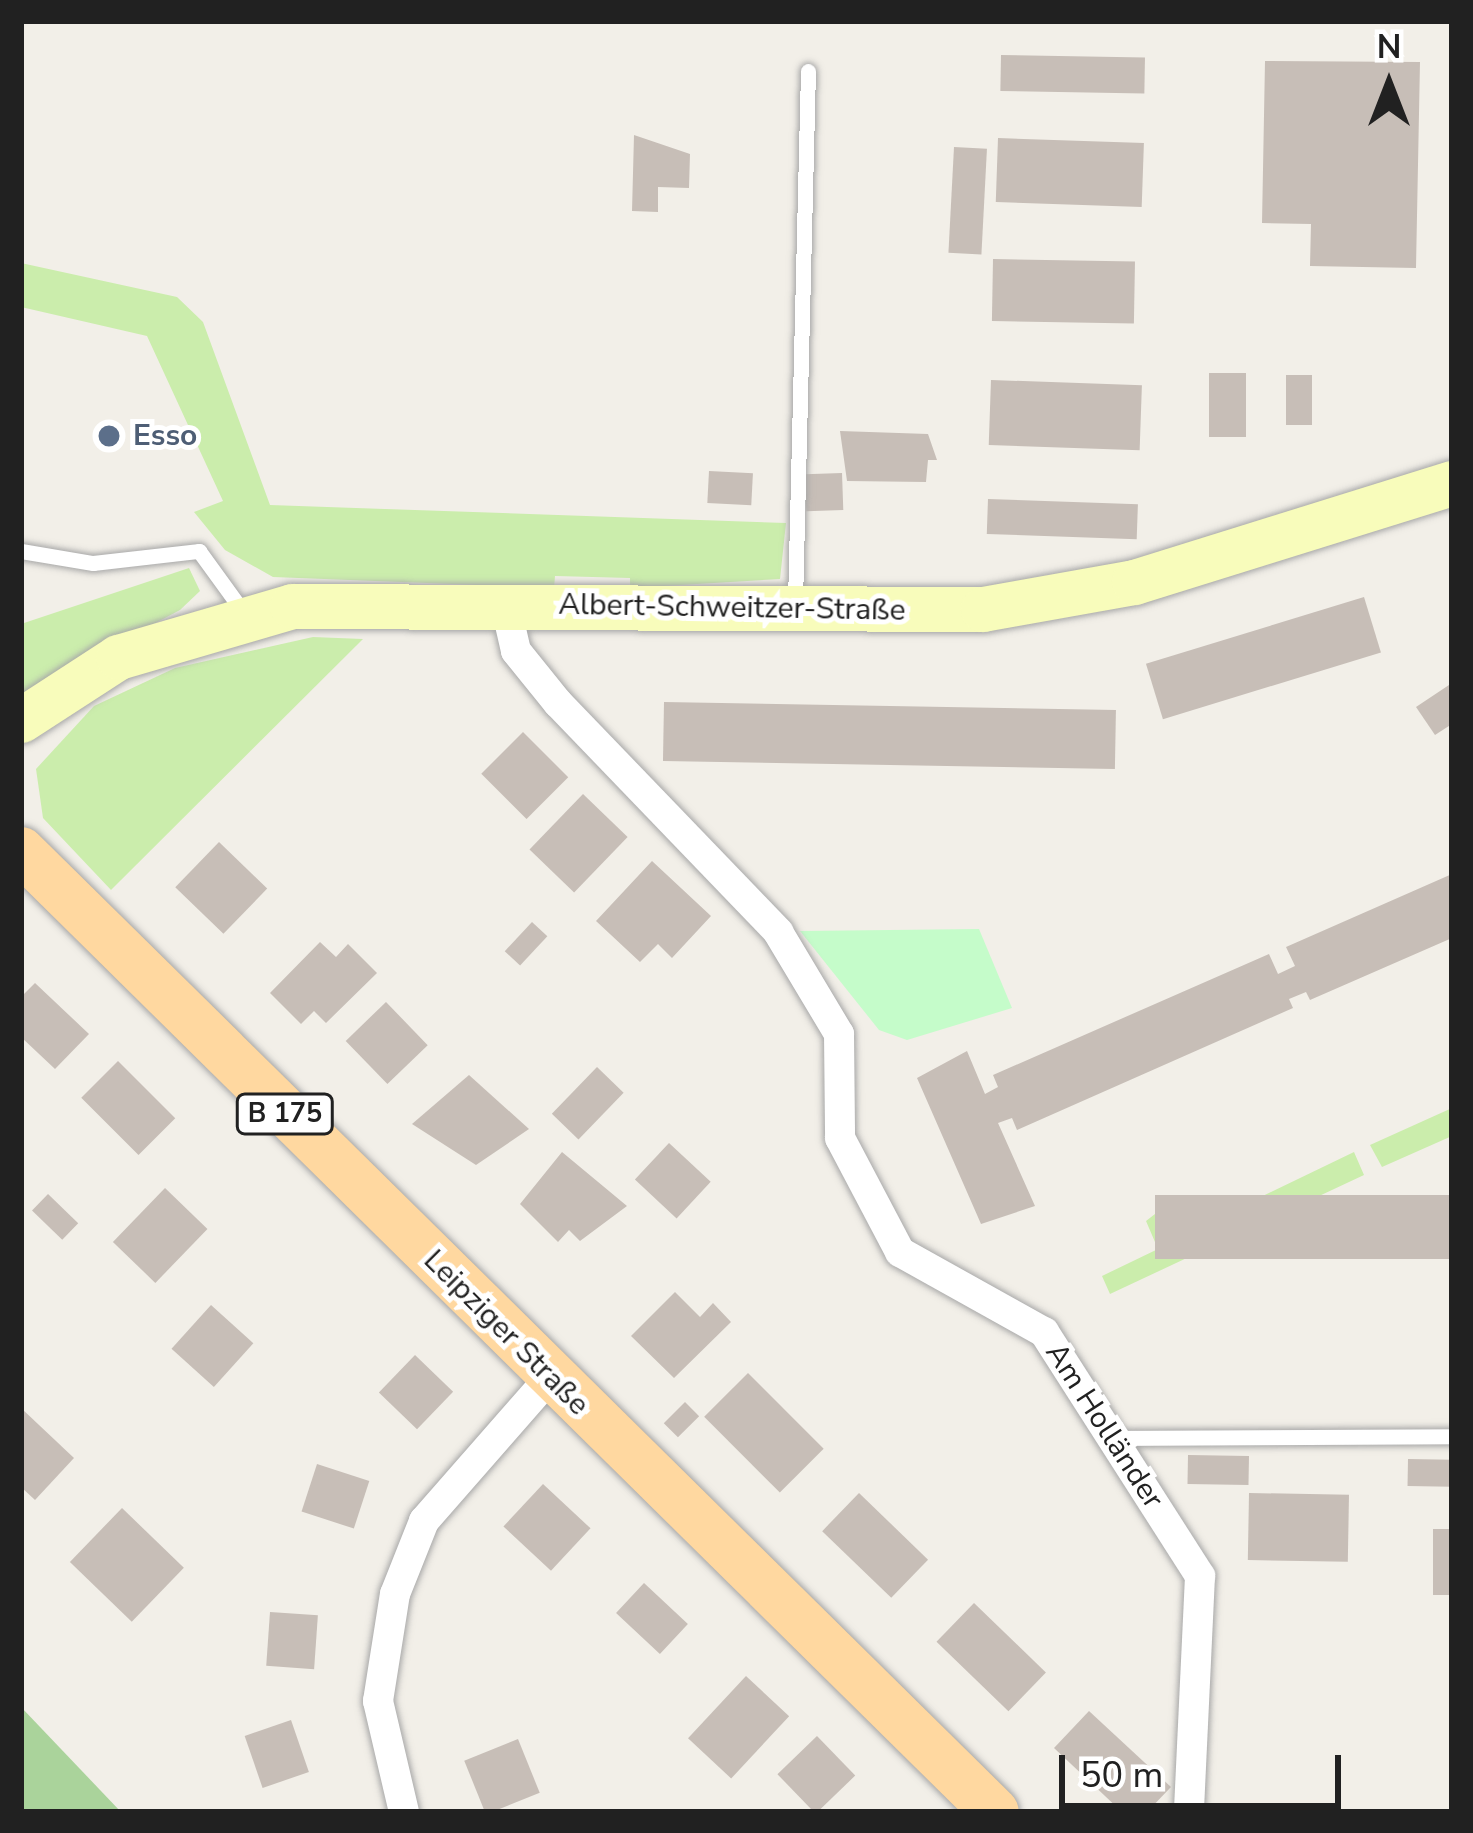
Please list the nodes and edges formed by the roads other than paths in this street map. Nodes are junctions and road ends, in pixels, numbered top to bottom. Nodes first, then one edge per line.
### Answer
1 (808, 71) dead end
2 (1452, 483) edge
3 (21, 551) edge
4 (505, 604) junction
5 (795, 611) junction
6 (246, 616) junction
7 (21, 720) edge
8 (21, 850) edge
9 (550, 1377) junction
10 (1452, 1436) edge
11 (1112, 1438) junction
12 (404, 1812) edge
13 (995, 1812) edge
14 (1189, 1812) edge

1 - 5 lane
2 - 5 street, Albert-Schweitzer-Straße
3 - 6 lane
4 - 5 street, Albert-Schweitzer-Straße
4 - 6 street, Albert-Schweitzer-Straße
4 - 11 street, Am Holländer
6 - 7 street, Albert-Schweitzer-Straße
8 - 9 main road, Leipziger Straße / B 175
9 - 12 street
9 - 13 main road, Leipziger Straße / B 175
10 - 11 lane
11 - 14 street, Am Holländer

